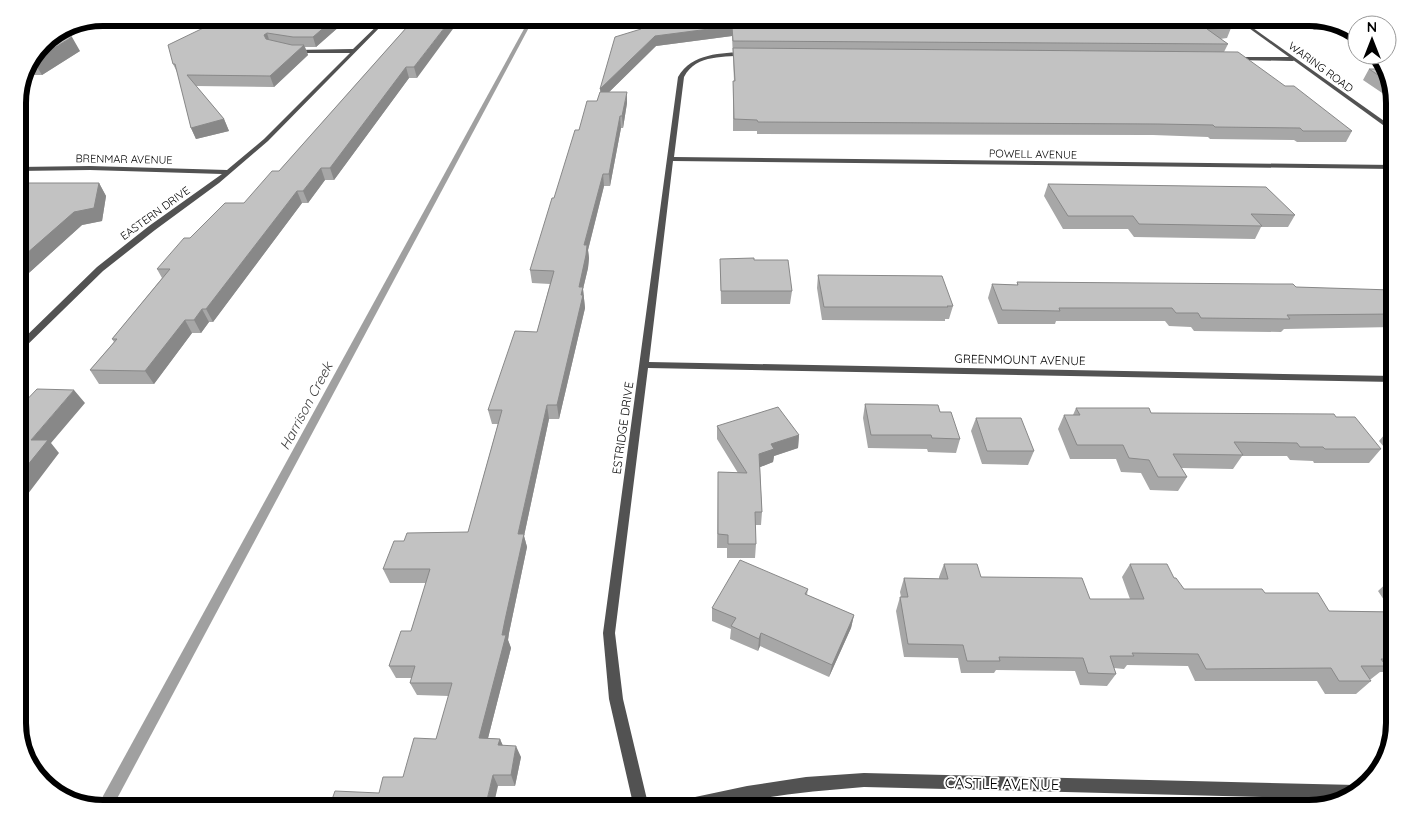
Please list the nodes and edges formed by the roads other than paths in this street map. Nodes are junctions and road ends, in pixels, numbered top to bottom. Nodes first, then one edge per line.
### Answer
1 (378, 26) edge
2 (1248, 26) edge
3 (287, 50) edge
4 (353, 52) junction
5 (754, 54) edge
6 (1224, 58) edge
7 (1293, 59) junction
8 (1386, 125) edge
9 (671, 159) junction
10 (1386, 167) edge
11 (26, 169) edge
12 (229, 172) junction
13 (26, 341) edge
14 (644, 365) junction
15 (1386, 379) edge
16 (1342, 792) edge
17 (640, 800) edge
18 (716, 800) edge

1 - 4 street, EASTERN DRIVE
2 - 7 street, WARING ROAD
3 - 4 street
4 - 12 street, EASTERN DRIVE
5 - 9 street, ESTRIDGE DRIVE
6 - 7 street
7 - 8 street, WARING ROAD
9 - 10 street, POWELL AVENUE
9 - 14 street, ESTRIDGE DRIVE
11 - 12 street, BRENMAR AVENUE
12 - 13 street, EASTERN DRIVE
14 - 15 street, GREENMOUNT AVENUE
14 - 17 street, ESTRIDGE DRIVE
16 - 18 street, CASTLE AVENUE

